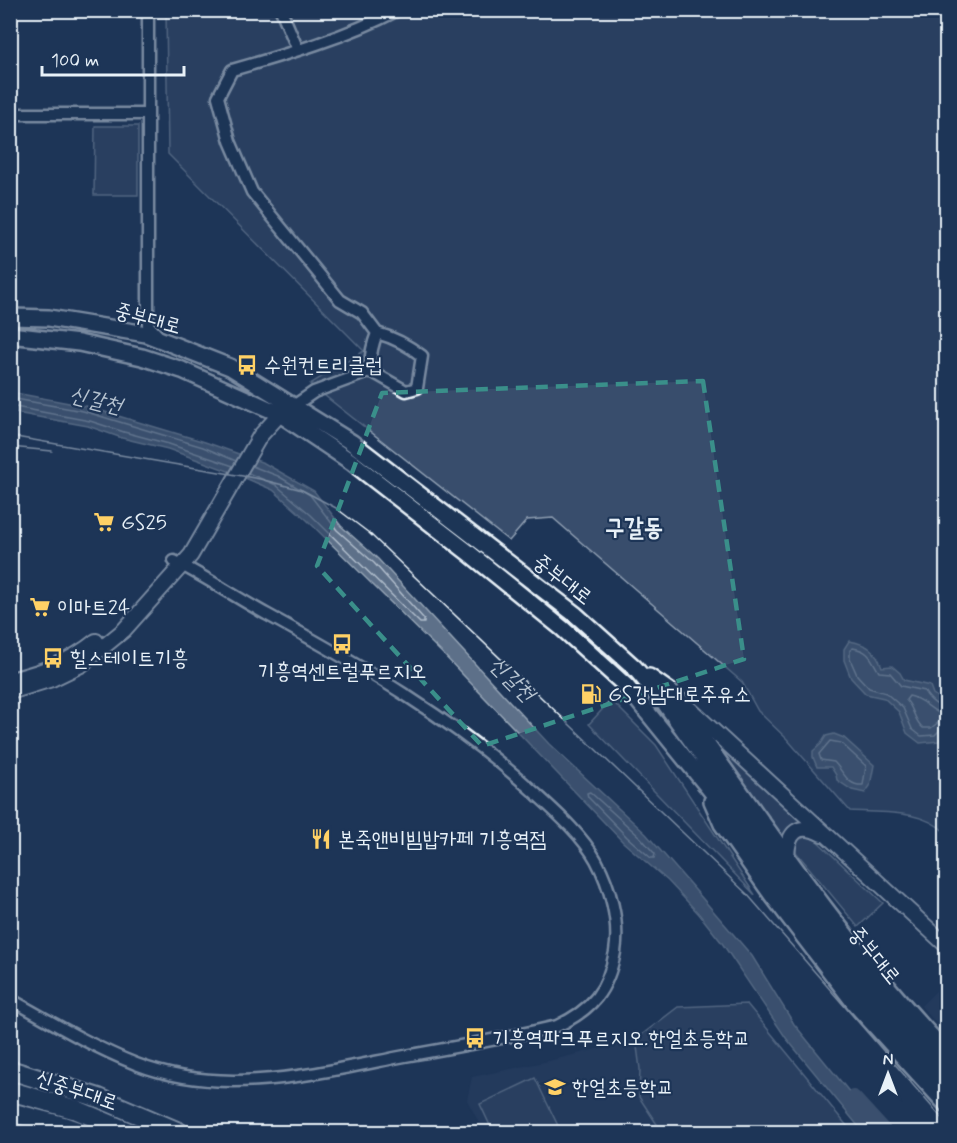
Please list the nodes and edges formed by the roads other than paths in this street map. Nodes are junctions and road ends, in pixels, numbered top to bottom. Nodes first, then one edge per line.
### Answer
1 (148, 10) edge
2 (281, 10) edge
3 (398, 10) edge
4 (298, 50) junction
5 (10, 114) edge
6 (148, 114) junction
7 (10, 316) edge
8 (148, 325) junction
9 (125, 330) junction
10 (377, 333) junction
11 (10, 335) edge
12 (162, 340) junction
13 (371, 371) junction
14 (295, 405) junction
15 (280, 414) junction
16 (178, 563) junction
17 (634, 668) junction
18 (10, 680) edge
19 (669, 691) junction
20 (10, 692) edge
21 (704, 785) junction
22 (829, 838) junction
23 (787, 856) junction
24 (946, 945) edge
25 (10, 999) edge
26 (946, 1052) edge
27 (10, 1070) edge
28 (946, 1070) edge
29 (946, 1087) edge
30 (10, 1091) edge
31 (946, 1104) edge
32 (10, 1112) edge
33 (10, 1123) edge
34 (42, 1132) edge
35 (80, 1132) edge
36 (129, 1132) edge
37 (178, 1132) edge

1 - 6 street
2 - 4 street
3 - 4 street
4 - 10 street
5 - 6 street
6 - 8 street
7 - 9 main road, 중부대로
8 - 9 street
8 - 12 street
9 - 12 main road, 중부대로
10 - 13 street
10 - 13 street
11 - 15 main road, 중부대로
12 - 14 main road, 중부대로
13 - 14 street
14 - 15 street
14 - 17 main road, 중부대로
15 - 16 street
15 - 21 main road, 중부대로
16 - 18 street
16 - 20 street
16 - 25 street
17 - 19 main road
17 - 28 main road, 중부대로
19 - 22 street
19 - 23 main road
21 - 29 main road, 중부대로
21 - 31 main road
22 - 23 street
22 - 24 street
23 - 26 main road
27 - 37 highway
30 - 36 highway, 신중부대로
32 - 35 highway, 신중부대로
33 - 34 highway

